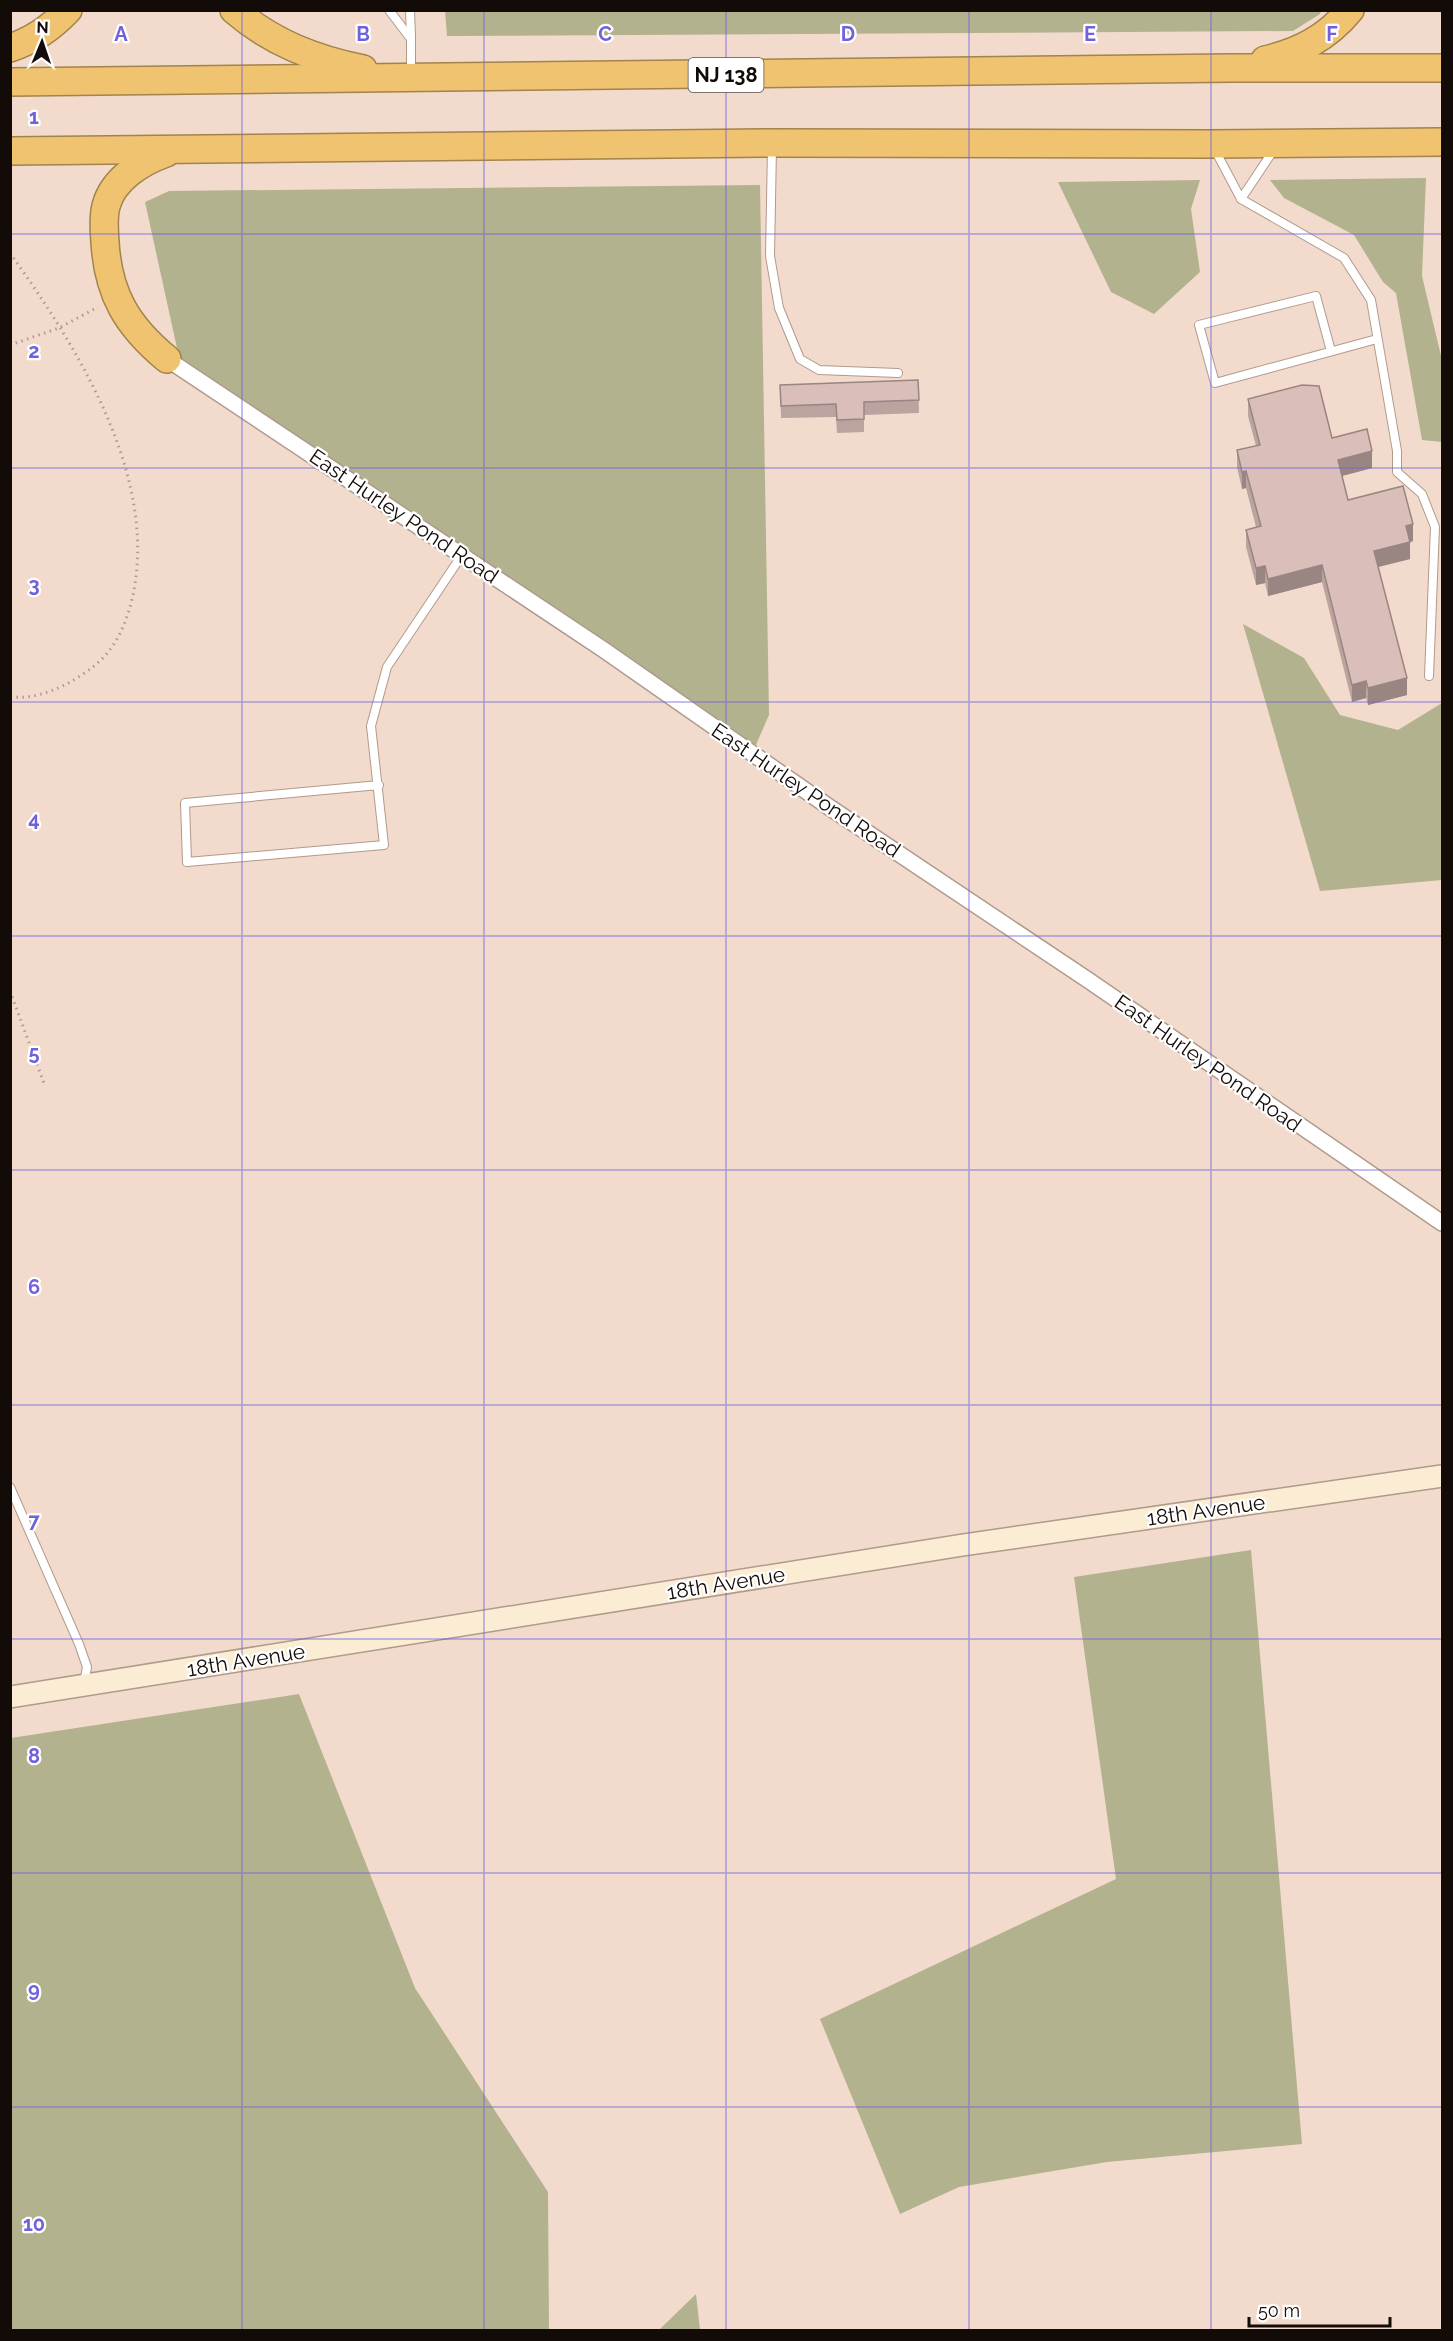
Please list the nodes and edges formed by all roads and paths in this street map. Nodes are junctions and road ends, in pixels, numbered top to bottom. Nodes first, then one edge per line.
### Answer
1 (68, 10) edge
2 (234, 10) edge
3 (389, 10) edge
4 (410, 10) edge
5 (1350, 10) edge
6 (411, 39) junction
7 (10, 48) edge
8 (1231, 68) junction
9 (1443, 68) edge
10 (411, 79) junction
11 (10, 82) edge
12 (1443, 141) edge
13 (772, 142) junction
14 (1278, 143) junction
15 (1211, 144) junction
16 (176, 150) junction
17 (10, 151) edge
18 (1241, 199) junction
19 (10, 253) edge
20 (117, 299) junction
21 (59, 328) junction
22 (1377, 339) junction
23 (10, 345) edge
24 (1331, 351) junction
25 (167, 358) joint
26 (898, 373) dead end
27 (462, 555) junction
28 (1429, 676) dead end
29 (10, 697) edge
30 (379, 784) junction
31 (10, 991) edge
32 (45, 1086) dead end
33 (1443, 1223) edge
34 (1443, 1476) edge
35 (10, 1487) edge
36 (83, 1686) junction
37 (10, 1697) edge

1 - 7 highway
2 - 10 highway
3 - 6 lane
4 - 6 lane
5 - 8 highway
6 - 10 lane
8 - 9 highway, NJ 138
8 - 10 highway, NJ 138
10 - 11 highway, NJ 138
12 - 14 highway
13 - 15 highway
13 - 16 highway
13 - 26 lane
14 - 15 highway
14 - 18 lane
15 - 18 lane
16 - 17 highway
16 - 20 highway
18 - 22 lane
19 - 21 path
20 - 21 path
20 - 25 highway
21 - 23 path
21 - 29 path
22 - 24 lane
22 - 28 lane
24 - 24 lane
25 - 27 street, East Hurley Pond Road
27 - 30 lane
27 - 33 street, East Hurley Pond Road
30 - 30 lane
31 - 32 path
34 - 36 street, 18th Avenue
35 - 36 lane
36 - 37 street, 18th Avenue

